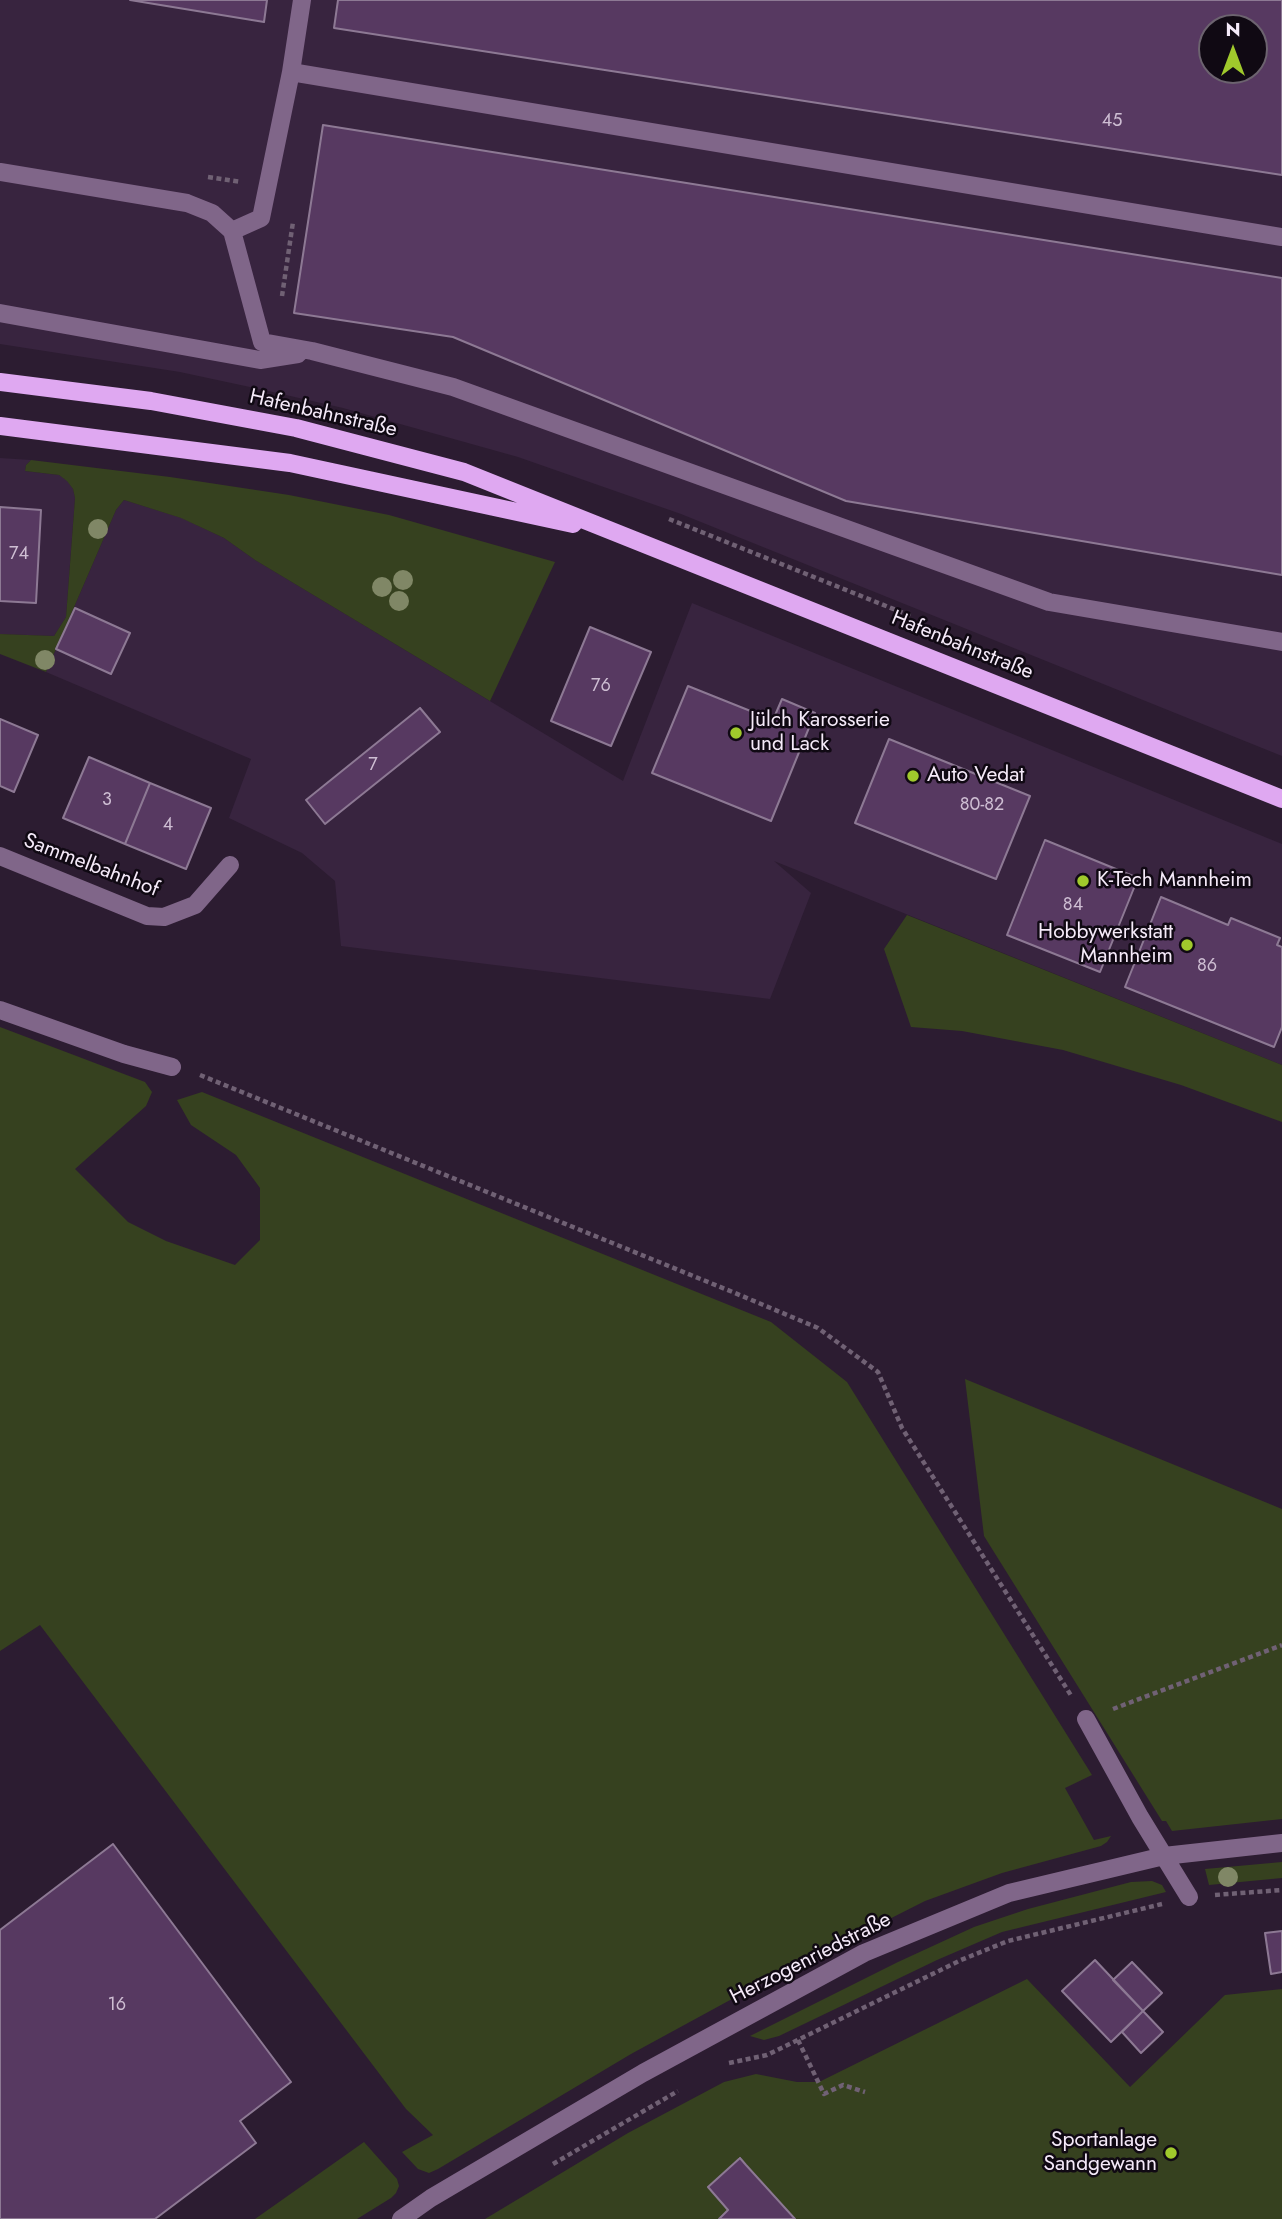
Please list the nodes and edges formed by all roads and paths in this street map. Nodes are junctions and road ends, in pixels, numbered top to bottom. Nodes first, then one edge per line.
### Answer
1 (302, 0) edge
2 (290, 72) junction
3 (0, 172) edge
4 (232, 231) junction
5 (1282, 237) edge
6 (0, 313) edge
7 (312, 351) junction
8 (0, 382) edge
9 (0, 426) edge
10 (625, 535) junction
11 (1282, 642) edge
12 (1282, 799) edge
13 (0, 856) edge
14 (230, 865) dead end
15 (0, 1010) edge
16 (172, 1067) joint
17 (1282, 1645) edge
18 (1086, 1719) junction
19 (1282, 1843) edge
20 (1164, 1856) junction
21 (1282, 1889) edge
22 (1189, 1897) junction
23 (798, 2040) junction
24 (725, 2063) dead end
25 (679, 2090) dead end
26 (865, 2092) dead end
27 (551, 2165) dead end
28 (401, 2219) edge

1 - 2 street
2 - 4 street
2 - 5 street
3 - 4 street
4 - 7 street
6 - 7 street
7 - 11 street
8 - 10 main road, Hafenbahnstraße
9 - 10 main road, Hafenbahnstraße
10 - 12 main road, Hafenbahnstraße
13 - 14 street, Sammelbahnhof
15 - 16 street
16 - 18 path
17 - 18 path
18 - 20 street
19 - 20 street, Herzogenriedstraße
20 - 22 street
20 - 28 street, Herzogenriedstraße
21 - 22 path
22 - 23 path
23 - 24 path
23 - 26 path
25 - 27 path

